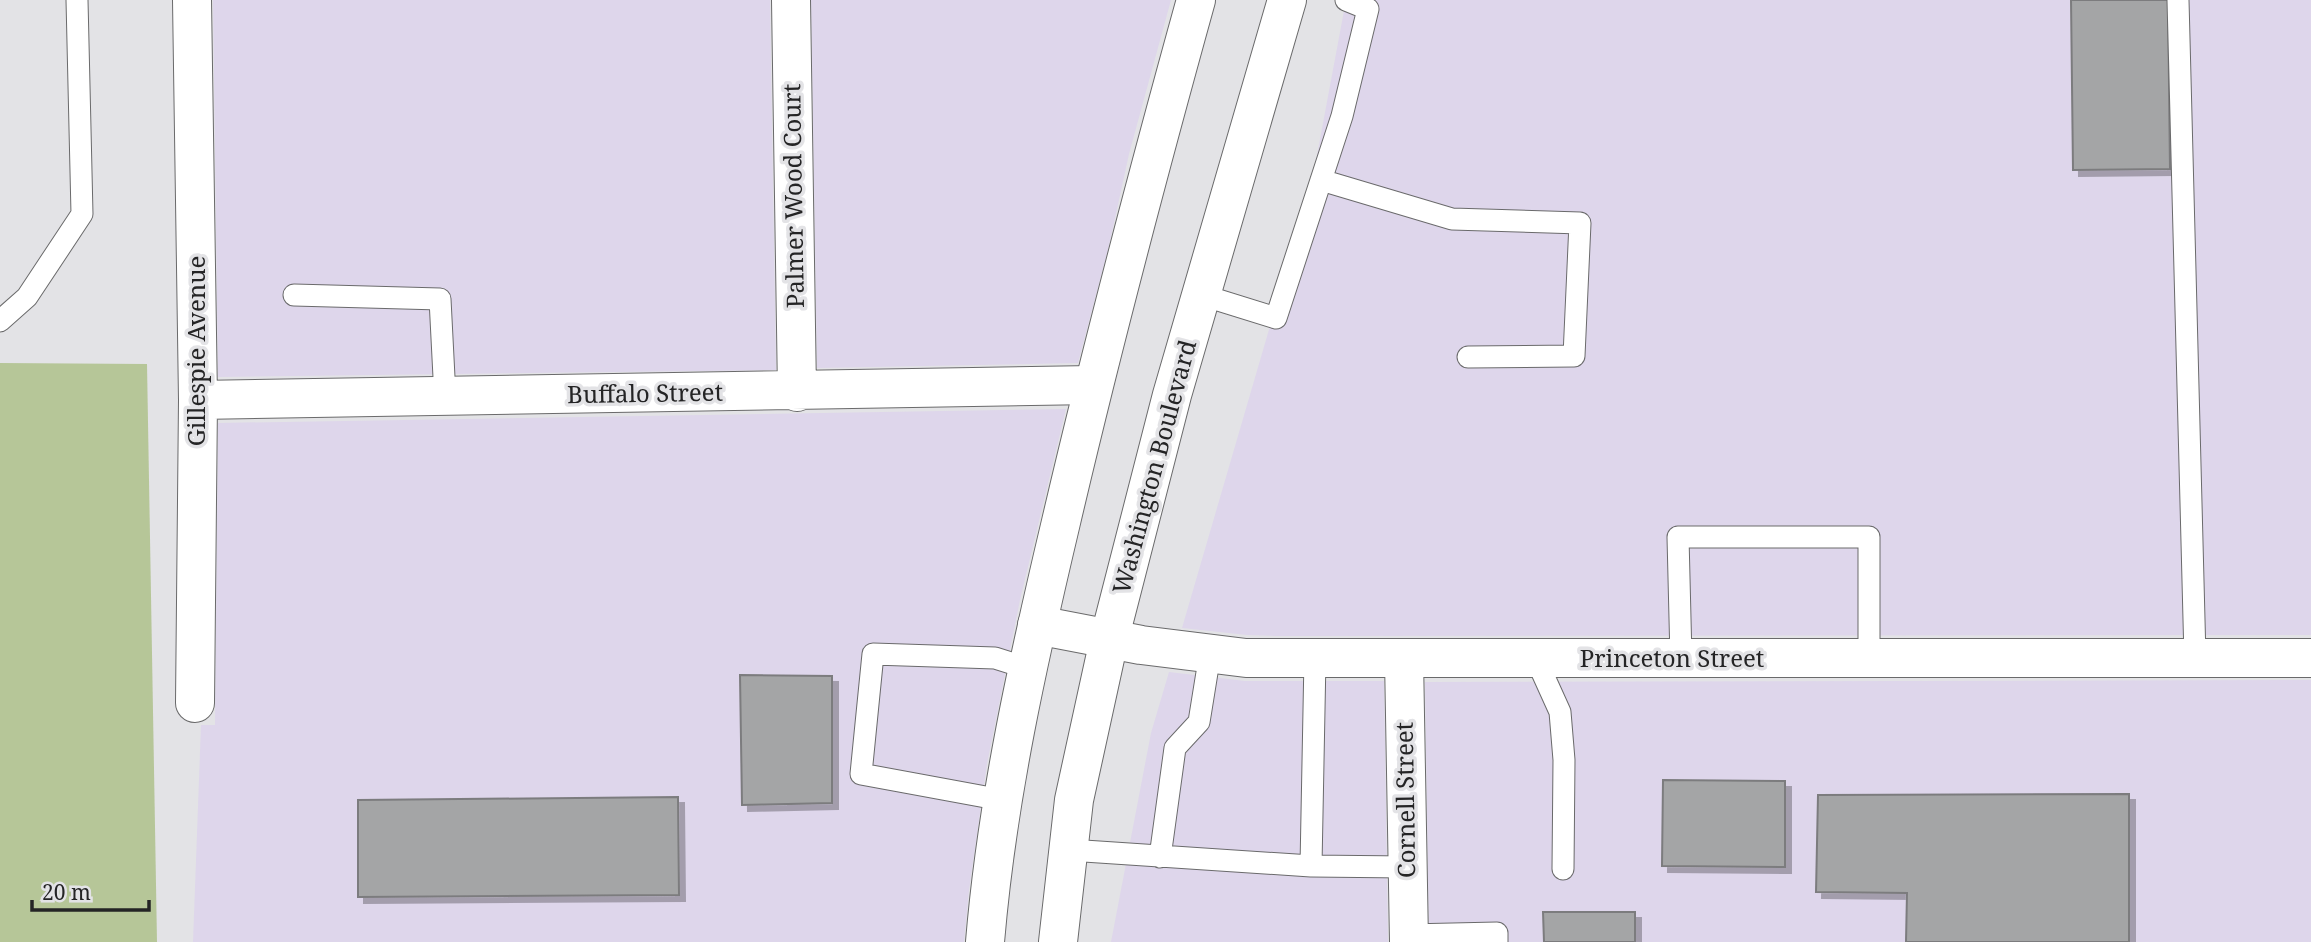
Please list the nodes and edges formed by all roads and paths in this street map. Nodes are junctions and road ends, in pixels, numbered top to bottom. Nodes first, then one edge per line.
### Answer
1 (77, 0) edge
2 (192, 0) edge
3 (791, 0) edge
4 (1196, 0) edge
5 (1287, 0) edge
6 (1346, 0) edge
7 (2178, 0) edge
8 (1321, 180) junction
9 (294, 295) dead end
10 (1202, 295) junction
11 (0, 321) edge
12 (1468, 357) dead end
13 (1093, 385) junction
14 (797, 392) junction
15 (445, 397) junction
16 (198, 400) junction
17 (1037, 625) junction
18 (1109, 639) junction
19 (1210, 654) junction
20 (2311, 657) edge
21 (1315, 658) junction
22 (1404, 658) junction
23 (1870, 658) junction
24 (2195, 658) junction
25 (1536, 659) junction
26 (1681, 659) junction
27 (1027, 668) junction
28 (195, 703) dead end
29 (1002, 800) junction
30 (1069, 850) junction
31 (1160, 857) junction
32 (1311, 866) junction
33 (1407, 867) junction
34 (1563, 869) dead end
35 (1409, 938) edge
36 (985, 942) edge
37 (1058, 942) edge
38 (1497, 942) edge

1 - 11 lane
2 - 16 street, Gillespie Avenue
3 - 14 street, Palmer Wood Court
4 - 13 street
5 - 10 street, Washington Boulevard
6 - 8 lane
7 - 24 lane
8 - 10 lane
8 - 12 lane
9 - 15 lane
10 - 18 street, Washington Boulevard
13 - 14 street, Buffalo Street
13 - 17 street
14 - 15 street, Buffalo Street
15 - 16 street, Buffalo Street
16 - 28 street, Gillespie Avenue
17 - 18 street, Princeton Street
17 - 27 street
18 - 19 street, Princeton Street
18 - 30 street, Washington Boulevard
19 - 21 street, Princeton Street
19 - 31 lane
20 - 24 street, Princeton Street
21 - 22 street, Princeton Street
21 - 32 lane
22 - 25 street, Princeton Street
22 - 33 street, Cornell Street
23 - 24 street, Princeton Street
23 - 26 street, Princeton Street
23 - 26 lane
25 - 26 street, Princeton Street
25 - 34 lane
27 - 29 street
27 - 29 lane
29 - 36 street
30 - 31 lane
30 - 37 street, Washington Boulevard
31 - 32 lane
32 - 33 lane
33 - 35 street, Cornell Street
35 - 38 lane

